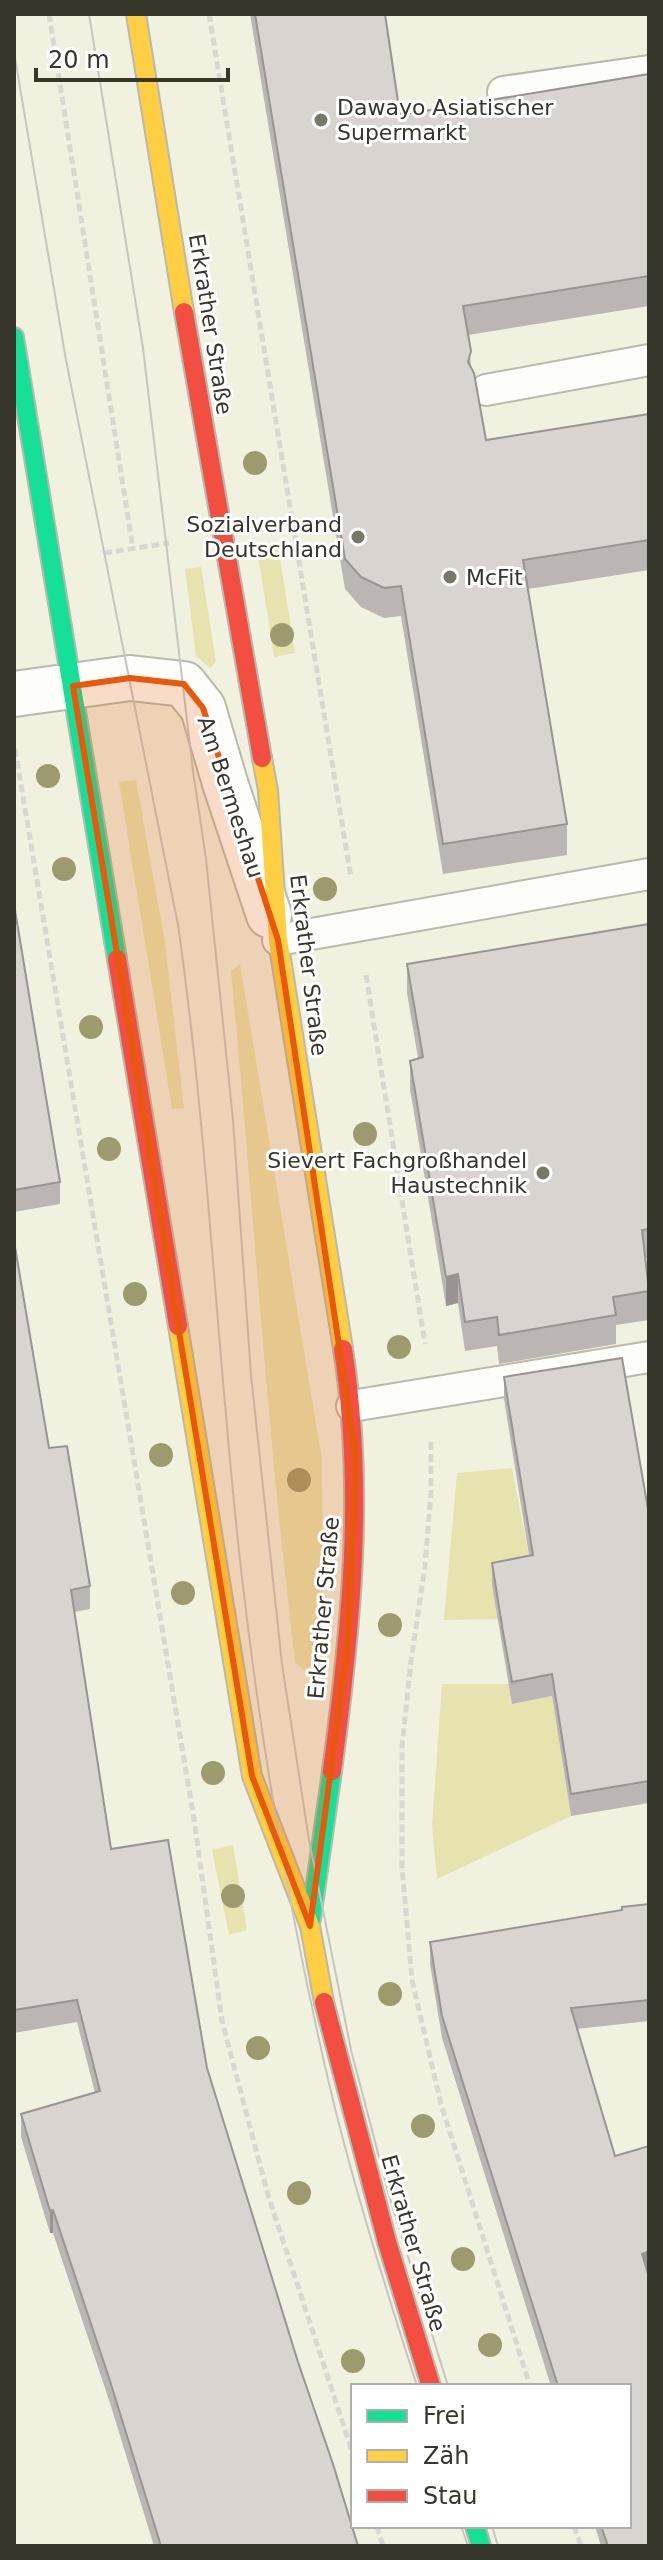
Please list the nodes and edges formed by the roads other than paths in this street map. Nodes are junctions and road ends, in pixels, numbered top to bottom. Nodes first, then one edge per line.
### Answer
1 (136, 14) edge
2 (649, 71) edge
3 (503, 92) dead end
4 (14, 337) edge
5 (649, 360) edge
6 (486, 390) dead end
7 (73, 686) junction
8 (14, 694) edge
9 (649, 874) edge
10 (278, 940) junction
11 (649, 1357) edge
12 (352, 1406) junction
13 (310, 1926) junction
14 (430, 2384) edge

1 - 10 main road, Erkrather Straße
2 - 3 lane
4 - 7 main road, Erkrather Straße
5 - 6 lane
7 - 8 street, Am Bermeshau
7 - 10 street, Am Bermeshau
7 - 13 main road, Erkrather Straße
9 - 10 lane
10 - 12 main road, Erkrather Straße
11 - 12 lane
12 - 13 main road, Erkrather Straße
13 - 14 main road, Erkrather Straße

